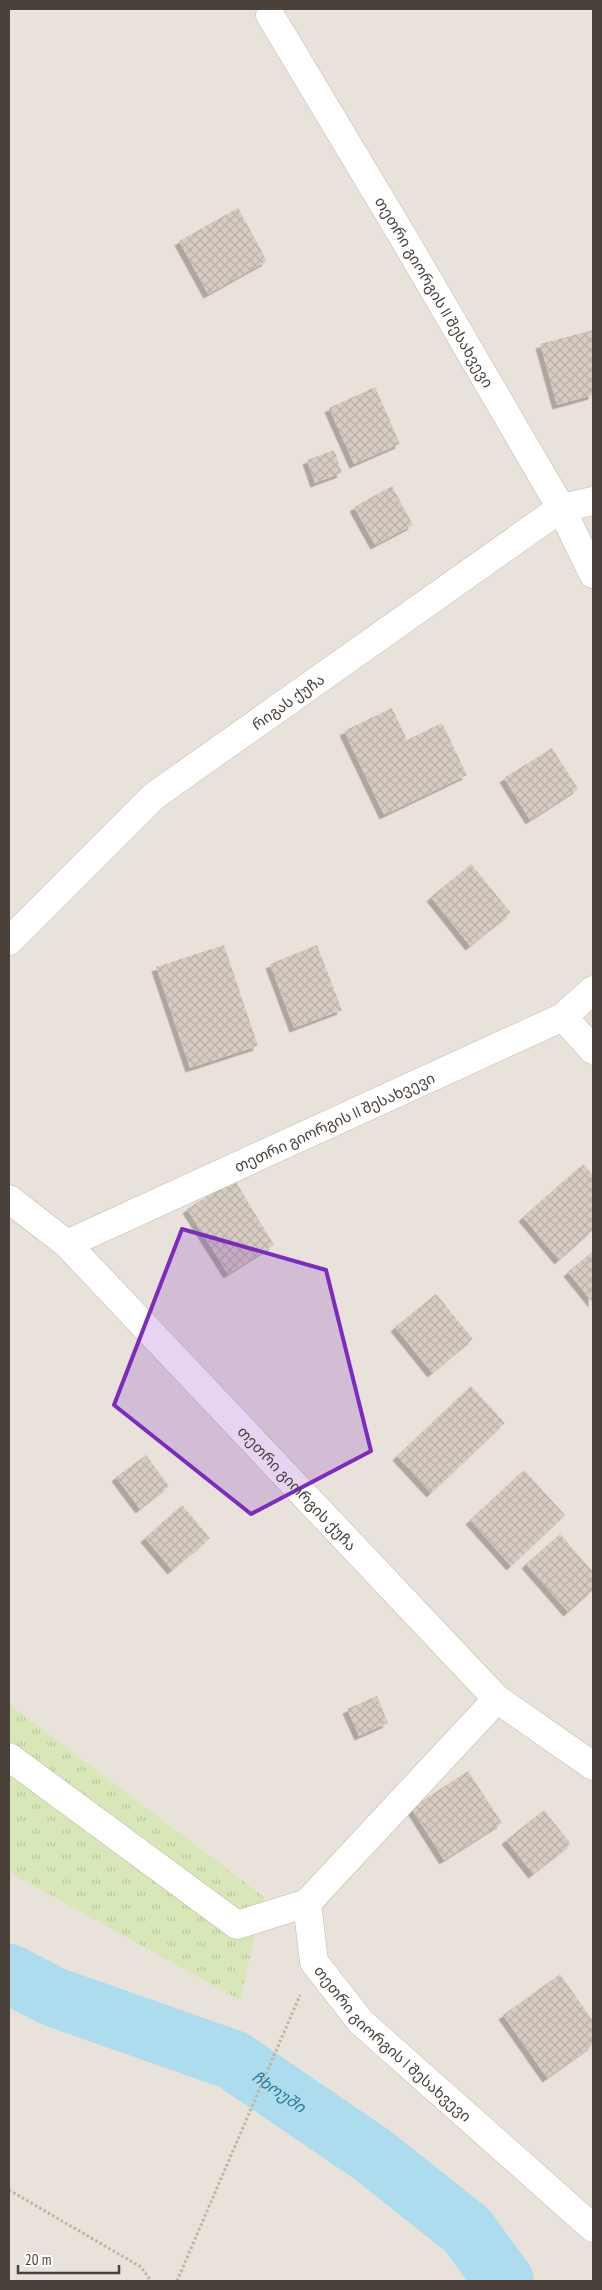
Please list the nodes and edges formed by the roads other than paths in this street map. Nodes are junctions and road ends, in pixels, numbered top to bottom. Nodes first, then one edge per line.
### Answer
1 (270, 15) dead end
2 (593, 501) edge
3 (561, 508) junction
4 (593, 574) edge
5 (9, 941) edge
6 (593, 990) edge
7 (563, 1017) junction
8 (593, 1050) edge
9 (9, 1199) edge
10 (67, 1244) junction
11 (497, 1699) junction
12 (9, 1757) edge
13 (593, 1766) edge
14 (307, 1903) junction
15 (593, 2228) edge

1 - 3 street, თეთრი გიორგის II შესახვევი
2 - 3 street, რიგას ქუჩა
3 - 4 street, თეთრი გიორგის II შესახვევი
3 - 5 street, რიგას ქუჩა
6 - 7 street, თეთრი გიორგის II შესახვევი
7 - 8 street
7 - 10 street, თეთრი გიორგის II შესახვევი
9 - 10 street, თეთრი გიორგის ქუჩა
10 - 11 street, თეთრი გიორგის ქუჩა
11 - 13 street, თეთრი გიორგის ქუჩა
11 - 14 street
12 - 14 street
14 - 15 street, თეთრი გიორგის I შესახვევი

